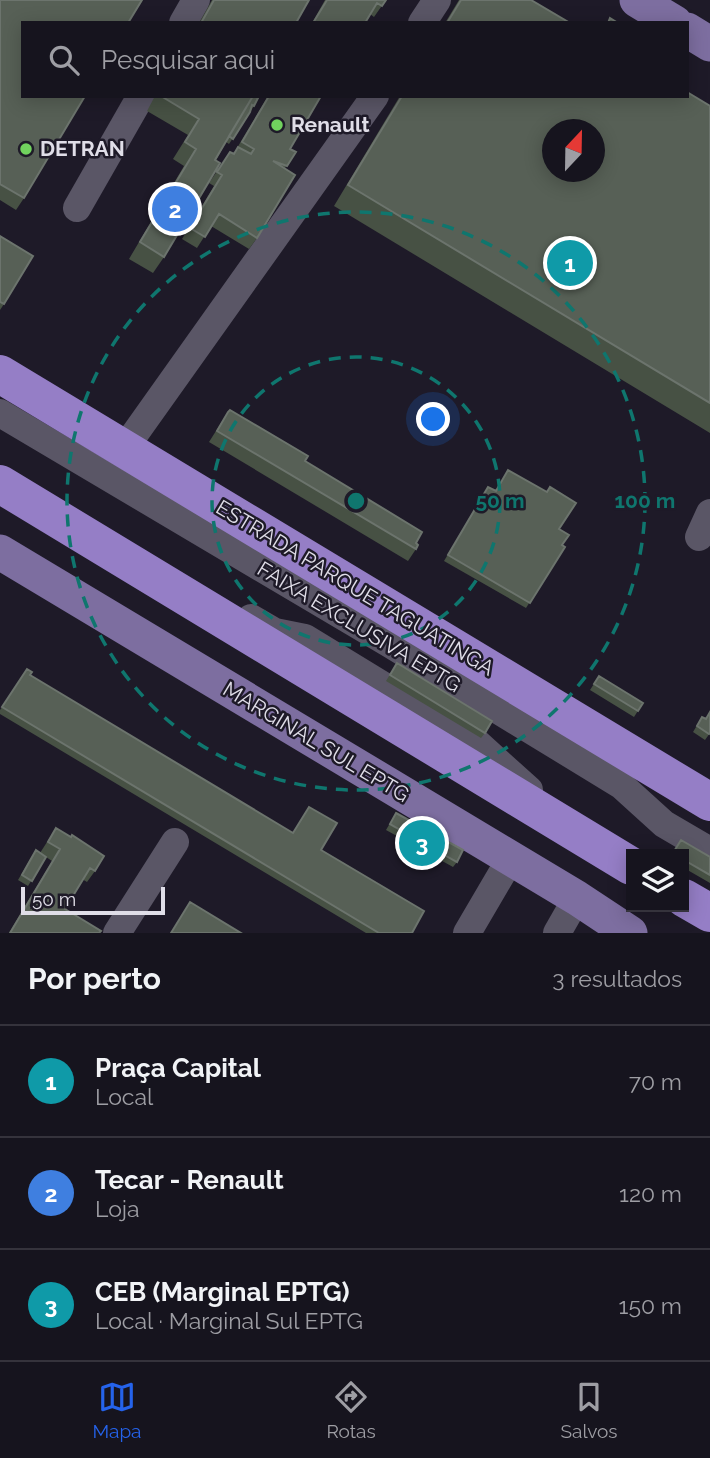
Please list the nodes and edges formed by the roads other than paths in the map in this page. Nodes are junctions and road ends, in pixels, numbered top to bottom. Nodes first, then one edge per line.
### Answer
1 (196, 0) edge
2 (437, 0) edge
3 (637, 0) edge
4 (184, 21) edge
5 (423, 21) edge
6 (672, 21) edge
7 (689, 31) edge
8 (710, 44) edge
9 (140, 98) edge
10 (373, 98) edge
11 (77, 208) dead end
12 (0, 374) edge
13 (0, 413) edge
14 (124, 449) junction
15 (0, 466) edge
16 (0, 484) edge
17 (0, 552) edge
18 (710, 802) edge
19 (175, 842) dead end
20 (628, 849) edge
21 (710, 851) edge
22 (511, 859) junction
23 (626, 863) edge
24 (689, 884) edge
25 (710, 897) edge
26 (577, 898) junction
27 (689, 901) edge
28 (710, 913) edge
29 (117, 933) edge
30 (467, 933) edge
31 (557, 933) edge
32 (630, 933) edge

1 - 4 street
2 - 5 street
3 - 6 main road
7 - 8 main road
9 - 11 street
10 - 14 street
12 - 14 highway, ESTRADA PARQUE TAGUATINGA
13 - 21 street, FAIXA EXCLUSIVA EPTG
14 - 18 highway, ESTRADA PARQUE TAGUATINGA
15 - 20 street, FAIXA EXCLUSIVA EPTG
16 - 23 highway
17 - 22 main road, MARGINAL SUL EPTG
19 - 29 street
22 - 26 main road, MARGINAL SUL EPTG
22 - 30 street
24 - 25 street
26 - 31 street
26 - 32 main road, MARGINAL SUL EPTG
27 - 28 highway

